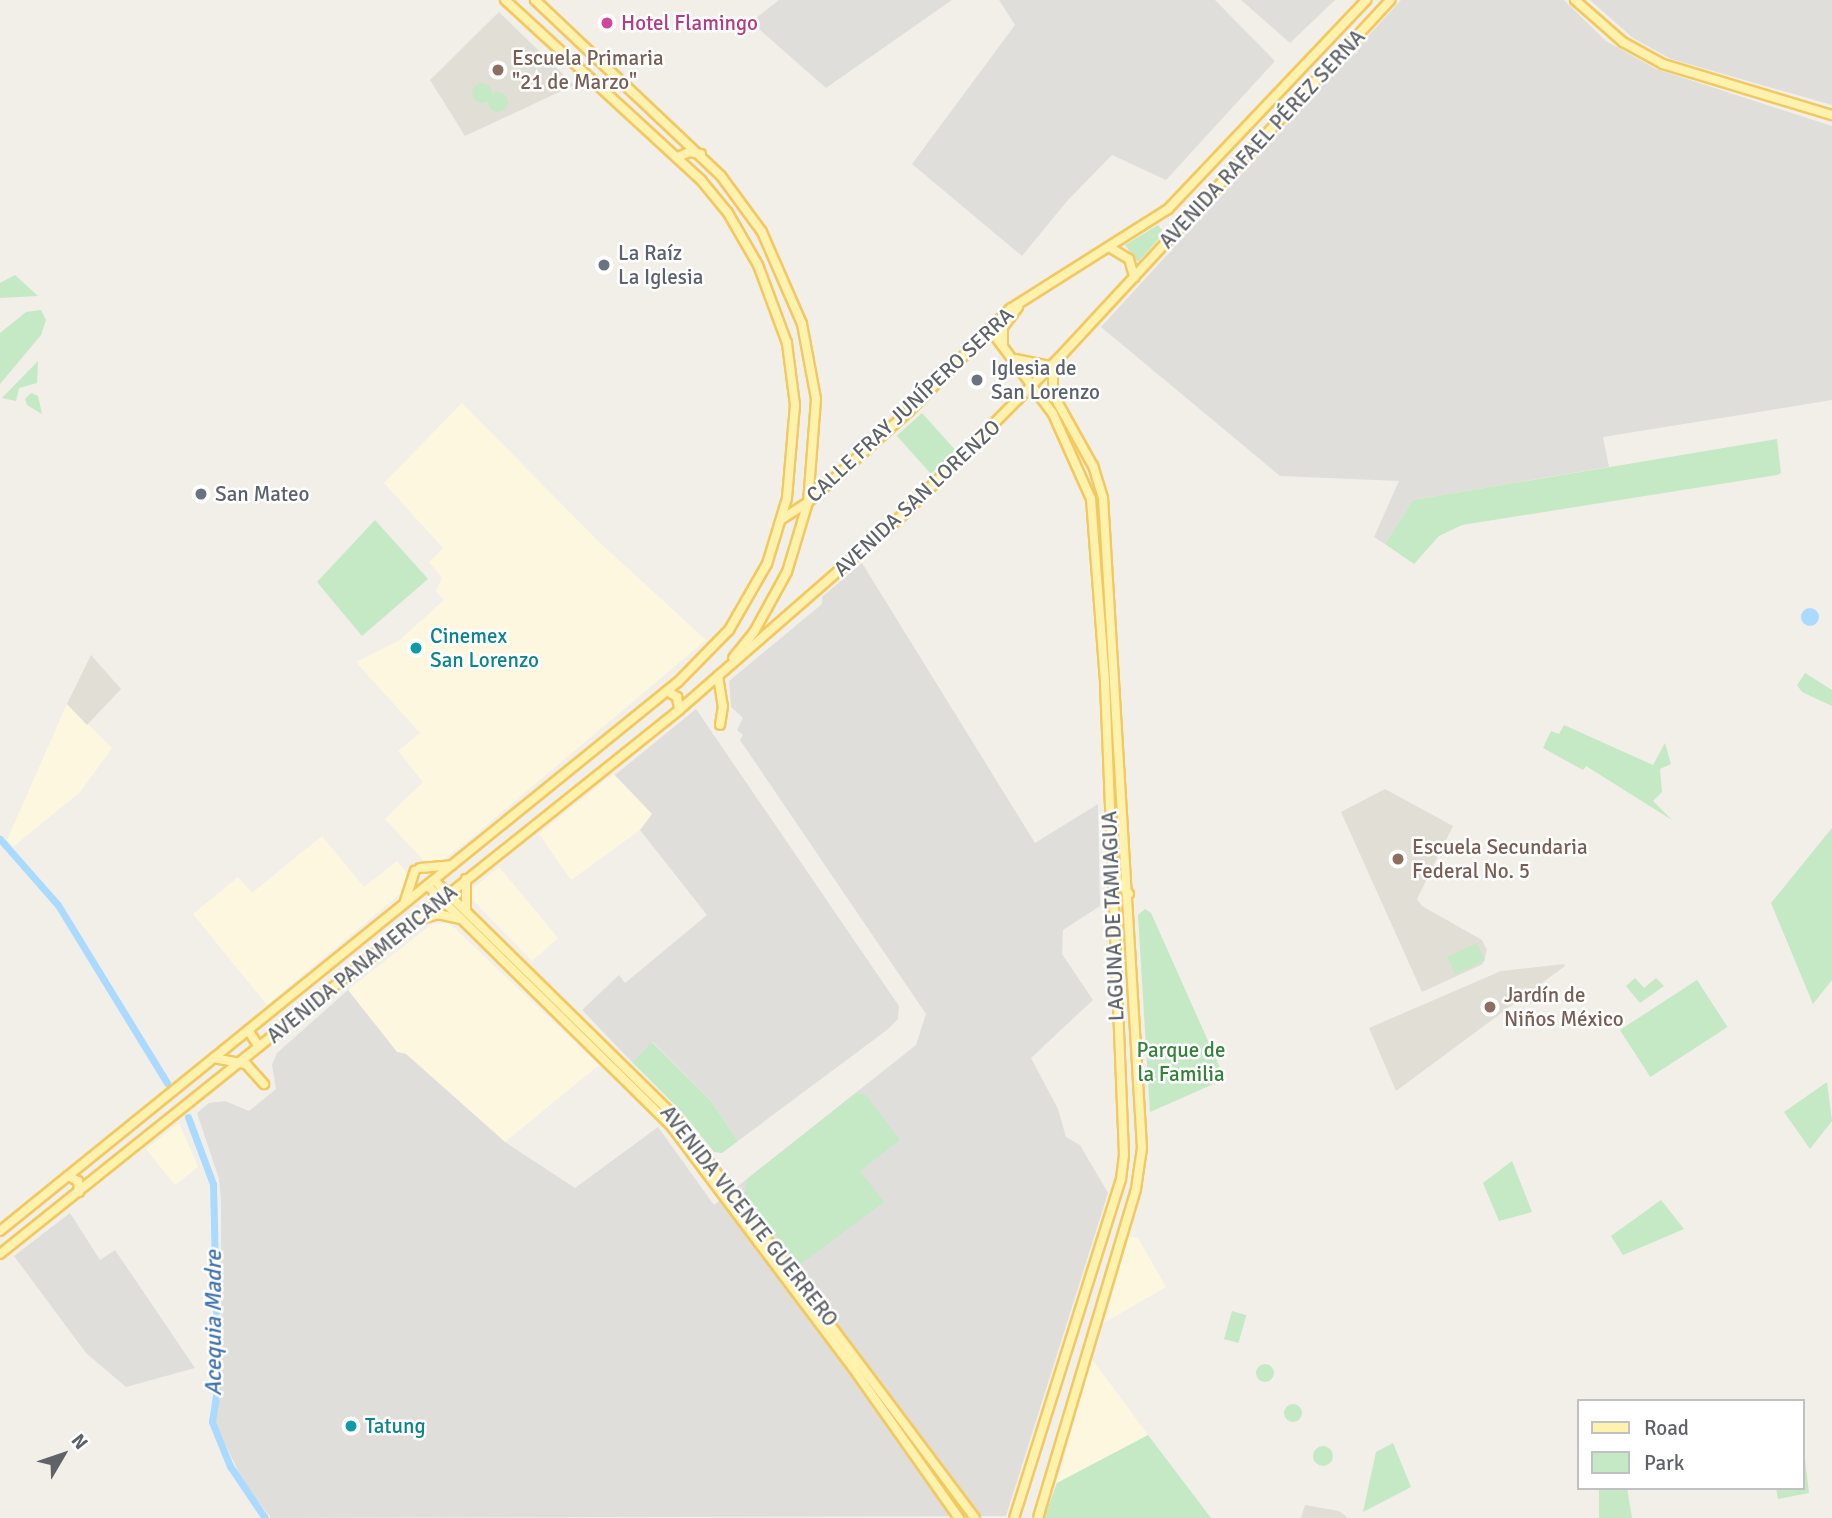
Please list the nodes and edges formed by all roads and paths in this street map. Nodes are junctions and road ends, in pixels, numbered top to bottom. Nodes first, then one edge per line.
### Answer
1 (505, 0) edge
2 (535, 0) edge
3 (1366, 0) edge
4 (1390, 0) edge
5 (1575, 0) edge
6 (1832, 115) edge
7 (677, 130) junction
8 (659, 139) junction
9 (701, 154) junction
10 (678, 157) junction
11 (1109, 247) junction
12 (1134, 277) junction
13 (1027, 297) junction
14 (989, 328) junction
15 (1003, 344) junction
16 (1016, 359) junction
17 (1052, 365) junction
18 (1033, 385) junction
19 (808, 502) junction
20 (782, 519) junction
21 (718, 676) junction
22 (667, 691) junction
23 (679, 710) junction
24 (720, 725) dead end
25 (1111, 845) junction
26 (455, 865) junction
27 (466, 879) junction
28 (432, 883) junction
29 (1129, 894) junction
30 (445, 896) junction
31 (401, 908) junction
32 (466, 910) junction
33 (463, 920) junction
34 (415, 922) junction
35 (248, 1030) junction
36 (259, 1047) junction
37 (214, 1058) junction
38 (241, 1062) junction
39 (264, 1084) dead end
40 (68, 1176) junction
41 (79, 1192) junction
42 (0, 1231) edge
43 (2, 1252) edge
44 (1014, 1517) edge
45 (959, 1518) edge
46 (975, 1518) edge
47 (1038, 1518) edge

1 - 8 main road, AVENIDA PANAMERICANA
2 - 7 main road
3 - 11 main road, AVENIDA RAFAEL PÉREZ SERNA
4 - 12 main road, AVENIDA RAFAEL PÉREZ SERNA
5 - 6 main road
7 - 8 main road
7 - 9 main road
8 - 10 main road, AVENIDA PANAMERICANA
9 - 10 main road
9 - 19 main road
10 - 20 main road, AVENIDA PANAMERICANA
11 - 12 main road
11 - 13 main road, CALLE FRAY JUNÍPERO SERRA
12 - 17 main road, AVENIDA SAN LORENZO
13 - 14 main road, CALLE FRAY JUNÍPERO SERRA
13 - 15 main road
14 - 15 main road, LAGUNA DE TAMIAGUA
14 - 19 main road, CALLE FRAY JUNÍPERO SERRA
15 - 16 main road, LAGUNA DE TAMIAGUA
16 - 17 main road
16 - 18 main road, LAGUNA DE TAMIAGUA
17 - 18 main road, AVENIDA SAN LORENZO
17 - 29 main road, LAGUNA DE TAMIAGUA
18 - 21 main road, AVENIDA SAN LORENZO
18 - 25 main road, LAGUNA DE TAMIAGUA
19 - 20 main road, CALLE FRAY JUNÍPERO SERRA
19 - 21 main road
20 - 22 main road, AVENIDA PANAMERICANA
21 - 23 main road, AVENIDA PANAMERICANA
21 - 24 main road
22 - 23 main road
22 - 26 main road, AVENIDA PANAMERICANA
23 - 27 main road, AVENIDA PANAMERICANA
25 - 29 main road
25 - 44 main road, LAGUNA DE TAMIAGUA
26 - 28 main road, AVENIDA PANAMERICANA
26 - 31 main road
27 - 30 main road, AVENIDA PANAMERICANA
27 - 32 main road
28 - 30 main road, AVENIDA VICENTE GUERRERO
28 - 31 main road, AVENIDA PANAMERICANA
29 - 47 main road, LAGUNA DE TAMIAGUA
30 - 32 main road, AVENIDA VICENTE GUERRERO
30 - 33 main road, AVENIDA VICENTE GUERRERO
30 - 34 main road, AVENIDA PANAMERICANA
31 - 35 main road, AVENIDA PANAMERICANA
32 - 46 main road, AVENIDA VICENTE GUERRERO
33 - 34 main road
33 - 45 main road, AVENIDA VICENTE GUERRERO
34 - 36 main road, AVENIDA PANAMERICANA
35 - 36 main road
35 - 37 main road, AVENIDA PANAMERICANA
36 - 38 main road, AVENIDA PANAMERICANA
37 - 38 main road
37 - 40 main road, AVENIDA PANAMERICANA
38 - 39 main road
38 - 41 main road, AVENIDA PANAMERICANA
40 - 41 main road
40 - 42 main road, AVENIDA PANAMERICANA
41 - 43 main road, AVENIDA PANAMERICANA

